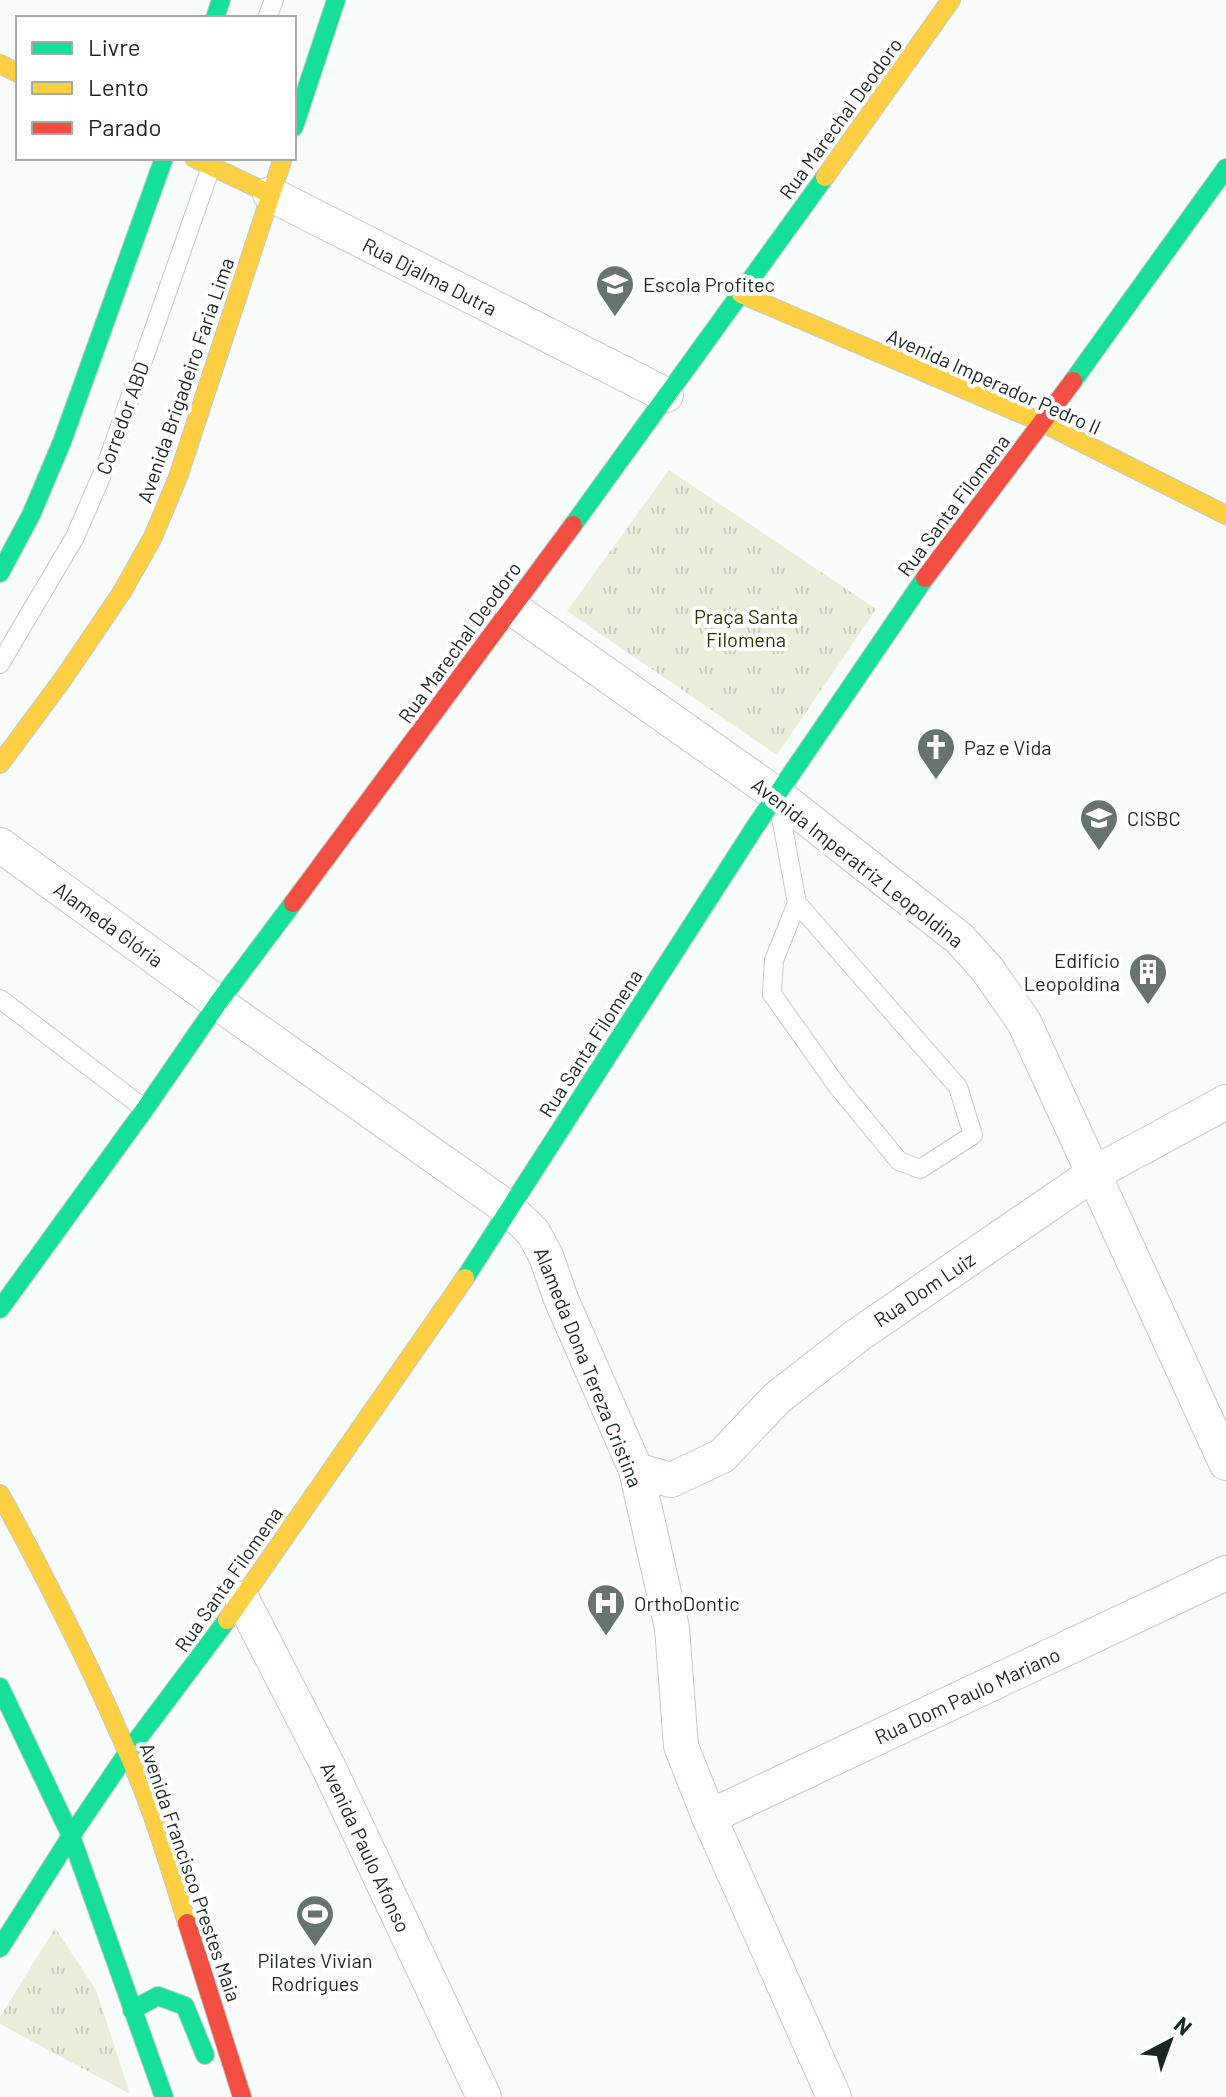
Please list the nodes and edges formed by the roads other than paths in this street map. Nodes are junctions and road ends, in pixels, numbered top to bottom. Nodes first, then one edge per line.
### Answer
1 (336, 0) edge
2 (951, 0) edge
3 (296, 121) edge
4 (163, 160) edge
5 (282, 160) edge
6 (213, 162) edge
7 (1226, 168) edge
8 (270, 194) junction
9 (741, 294) junction
10 (666, 395) junction
11 (1043, 423) junction
12 (1226, 515) edge
13 (0, 573) edge
14 (512, 608) junction
15 (0, 664) edge
16 (0, 764) edge
17 (777, 795) junction
18 (0, 845) edge
19 (797, 903) junction
20 (0, 999) edge
21 (218, 1003) junction
22 (1226, 1102) edge
23 (145, 1109) junction
24 (1093, 1174) junction
25 (509, 1209) junction
26 (0, 1309) edge
27 (1226, 1463) edge
28 (636, 1470) junction
29 (0, 1494) edge
30 (1226, 1573) edge
31 (242, 1599) junction
32 (0, 1687) edge
33 (128, 1752) junction
34 (709, 1817) junction
35 (71, 1836) junction
36 (0, 1948) edge
37 (132, 2010) junction
38 (211, 2069) dead end
39 (164, 2097) edge
40 (242, 2097) edge
41 (484, 2097) edge
42 (834, 2097) edge

1 - 3 main road
2 - 9 main road, Rua Marechal Deodoro
4 - 13 main road
5 - 8 main road, Avenida Brigadeiro Faria Lima
6 - 8 main road, Rua Djalma Dutra
6 - 15 lane, Corredor ABD
7 - 11 main road, Rua Santa Filomena
8 - 10 street, Rua Djalma Dutra
8 - 16 main road, Avenida Brigadeiro Faria Lima
9 - 10 main road, Rua Marechal Deodoro
9 - 11 main road, Avenida Imperador Pedro II
10 - 14 main road, Rua Marechal Deodoro
11 - 12 main road, Avenida Imperador Pedro II
11 - 17 main road, Rua Santa Filomena
14 - 17 street, Avenida Imperatriz Leopoldina
14 - 21 main road, Rua Marechal Deodoro
17 - 19 lane
17 - 24 street, Avenida Imperatriz Leopoldina
17 - 25 main road, Rua Santa Filomena
18 - 21 street, Alameda Glória
19 - 19 lane
20 - 23 lane
21 - 23 main road, Rua Marechal Deodoro
21 - 25 street, Alameda Dona Tereza Cristina
22 - 24 street, Rua Dom Luiz
23 - 26 main road, Rua Marechal Deodoro
24 - 27 street, Avenida Imperatriz Leopoldina
24 - 28 street, Rua Dom Luiz
25 - 28 street, Alameda Dona Tereza Cristina
25 - 31 main road, Rua Santa Filomena
28 - 34 street, Alameda Dona Tereza Cristina
29 - 33 main road, Avenida Francisco Prestes Maia
30 - 34 street, Rua Dom Paulo Mariano
31 - 33 main road, Rua Santa Filomena
31 - 41 street, Avenida Paulo Afonso
32 - 35 main road
33 - 35 main road, Rua Santa Filomena
33 - 40 main road, Avenida Francisco Prestes Maia
34 - 42 street, Alameda Dona Tereza Cristina
35 - 36 main road, Rua Santa Filomena
35 - 37 main road
37 - 38 main road
37 - 39 main road

